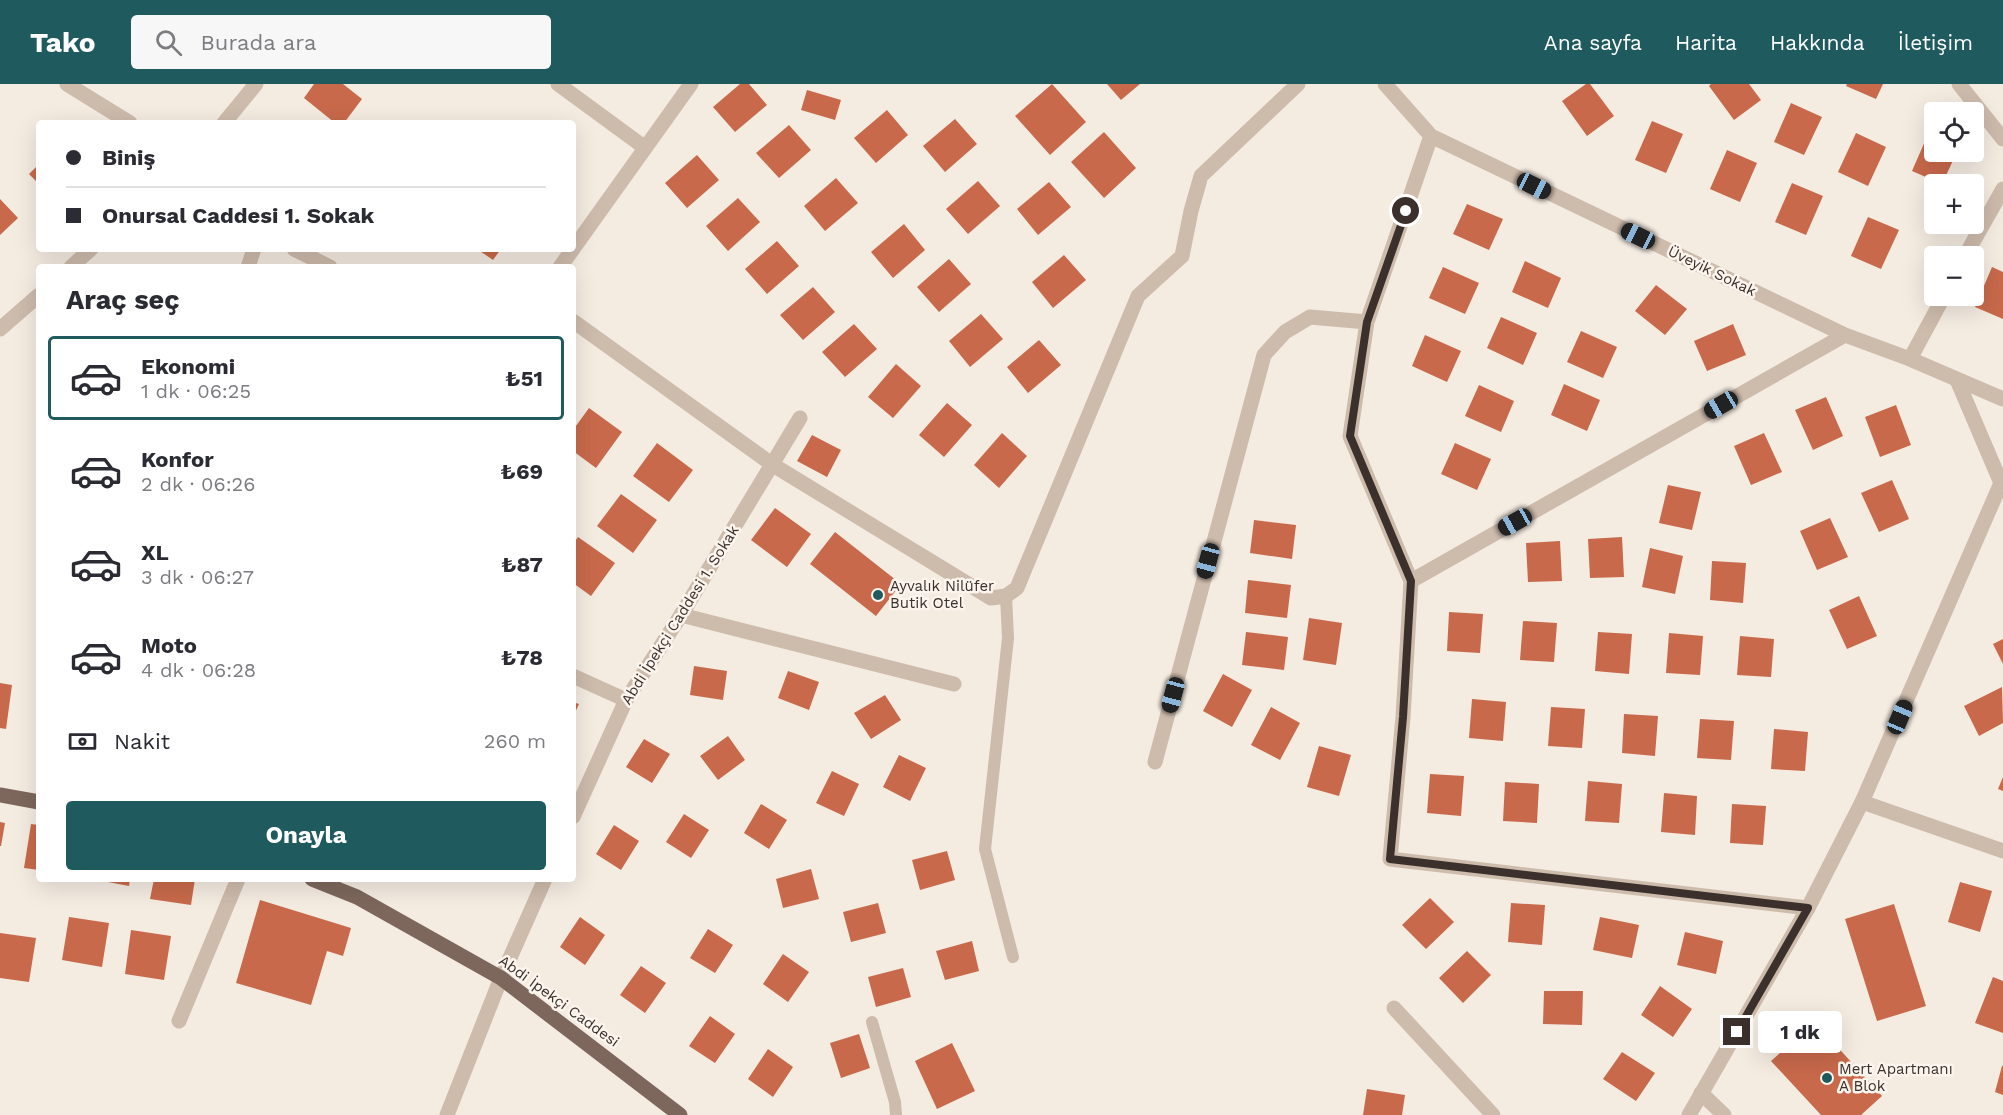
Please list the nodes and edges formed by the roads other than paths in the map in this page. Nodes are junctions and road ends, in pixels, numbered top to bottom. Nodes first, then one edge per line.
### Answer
1 (67, 84) edge
2 (256, 84) edge
3 (558, 84) edge
4 (691, 84) edge
5 (1298, 84) edge
6 (1385, 84) edge
7 (1959, 84) edge
8 (125, 120) edge
9 (226, 120) edge
10 (1431, 136) junction
11 (2003, 139) edge
12 (645, 147) junction
13 (2003, 189) edge
14 (576, 245) edge
15 (1971, 246) edge
16 (88, 252) edge
17 (300, 252) edge
18 (74, 264) edge
19 (324, 264) edge
20 (36, 298) edge
21 (1939, 306) edge
22 (1367, 322) junction
23 (576, 323) edge
24 (0, 329) edge
25 (1845, 335) junction
26 (1910, 359) junction
27 (1957, 380) junction
28 (2003, 399) edge
29 (800, 418) dead end
30 (773, 465) junction
31 (2002, 482) edge
32 (1411, 581) junction
33 (1006, 596) junction
34 (681, 615) junction
35 (576, 677) edge
36 (954, 684) dead end
37 (626, 700) junction
38 (1155, 762) dead end
39 (0, 795) edge
40 (36, 801) edge
41 (1863, 802) junction
42 (576, 811) edge
43 (2003, 851) edge
44 (237, 882) edge
45 (320, 882) edge
46 (544, 882) edge
47 (1808, 908) junction
48 (1013, 957) dead end
49 (501, 978) junction
50 (1394, 1008) dead end
51 (179, 1021) dead end
52 (872, 1022) dead end
53 (1701, 1093) junction
54 (447, 1115) edge
55 (680, 1115) edge
56 (896, 1115) edge
57 (1494, 1115) edge
58 (1689, 1115) edge
59 (1724, 1115) edge

1 - 8 street
2 - 9 street
3 - 12 street
4 - 12 street
5 - 33 street
6 - 10 street, Üveyik Sokak
7 - 11 street
10 - 22 street
10 - 25 street, Üveyik Sokak
12 - 14 street
13 - 15 street
16 - 18 street
17 - 19 street
20 - 24 street
21 - 26 street
22 - 32 street
22 - 38 street
23 - 30 street
25 - 26 street, Üveyik Sokak
25 - 32 street
26 - 27 street, Üveyik Sokak
27 - 28 street, Üveyik Sokak
27 - 31 street
29 - 30 street, Abdi İpekçi Caddesi 1. Sokak
30 - 33 street
30 - 34 street, Abdi İpekçi Caddesi 1. Sokak
31 - 41 street
32 - 47 street
33 - 48 lane
34 - 36 street
34 - 37 street, Abdi İpekçi Caddesi 1. Sokak
35 - 37 street
37 - 42 street, Abdi İpekçi Caddesi 1. Sokak
39 - 40 main road
41 - 43 street
41 - 47 street
44 - 51 street
45 - 49 main road, Abdi İpekçi Caddesi
46 - 49 street
47 - 53 street
49 - 54 street
49 - 55 main road, Abdi İpekçi Caddesi
50 - 57 street
52 - 56 lane
53 - 58 street
53 - 59 street

